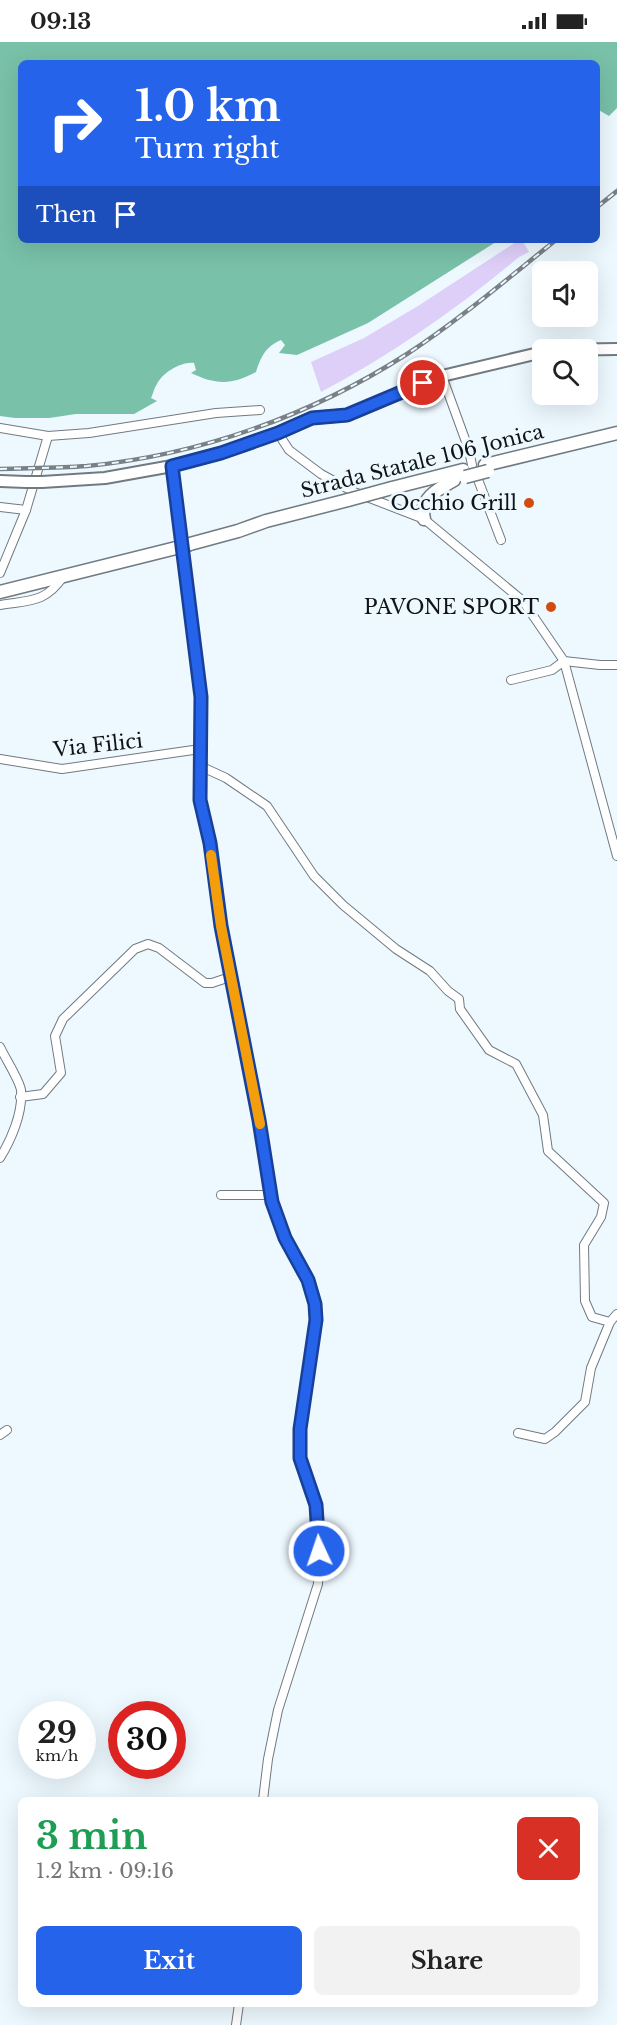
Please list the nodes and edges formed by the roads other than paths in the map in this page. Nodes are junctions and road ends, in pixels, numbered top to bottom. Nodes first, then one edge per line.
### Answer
1 (598, 349) edge
2 (617, 349) edge
3 (532, 355) edge
4 (442, 375) junction
5 (260, 410) dead end
6 (0, 428) edge
7 (278, 433) junction
8 (617, 433) edge
9 (48, 436) junction
10 (617, 440) edge
11 (172, 466) junction
12 (472, 472) junction
13 (0, 480) edge
14 (0, 507) edge
15 (26, 510) junction
16 (423, 515) junction
17 (501, 540) dead end
18 (0, 573) edge
19 (52, 583) junction
20 (1, 591) edge
21 (0, 605) edge
22 (564, 661) junction
23 (617, 665) edge
24 (511, 680) dead end
25 (200, 749) junction
26 (0, 759) edge
27 (200, 766) junction
28 (617, 856) edge
29 (231, 977) junction
30 (0, 1047) edge
31 (20, 1097) junction
32 (0, 1158) edge
33 (221, 1195) dead end
34 (271, 1195) junction
35 (617, 1314) edge
36 (610, 1322) junction
37 (518, 1433) dead end
38 (263, 1797) edge
39 (239, 2007) edge
40 (236, 2025) edge

1 - 2 street
3 - 4 street
4 - 7 street
4 - 12 street
5 - 9 street
6 - 9 street
7 - 11 street
7 - 16 street
8 - 12 main road, Strada Statale 106 Jonica
9 - 15 street
10 - 12 main road, Strada Statale 106 Jonica
11 - 13 street, bridge
11 - 25 street
12 - 16 main road
12 - 17 street
12 - 19 main road, Strada Statale 106 Jonica, bridge
14 - 15 street
15 - 18 street
16 - 22 street
19 - 20 main road, Strada Statale 106 Jonica
19 - 21 street
22 - 23 street
22 - 24 street
22 - 28 street
25 - 26 street, Via Filici
25 - 27 street
27 - 29 street
27 - 36 street
29 - 31 street
29 - 34 street
30 - 31 street
31 - 32 street
33 - 34 street
34 - 38 street
35 - 36 street
36 - 37 street
39 - 40 street

